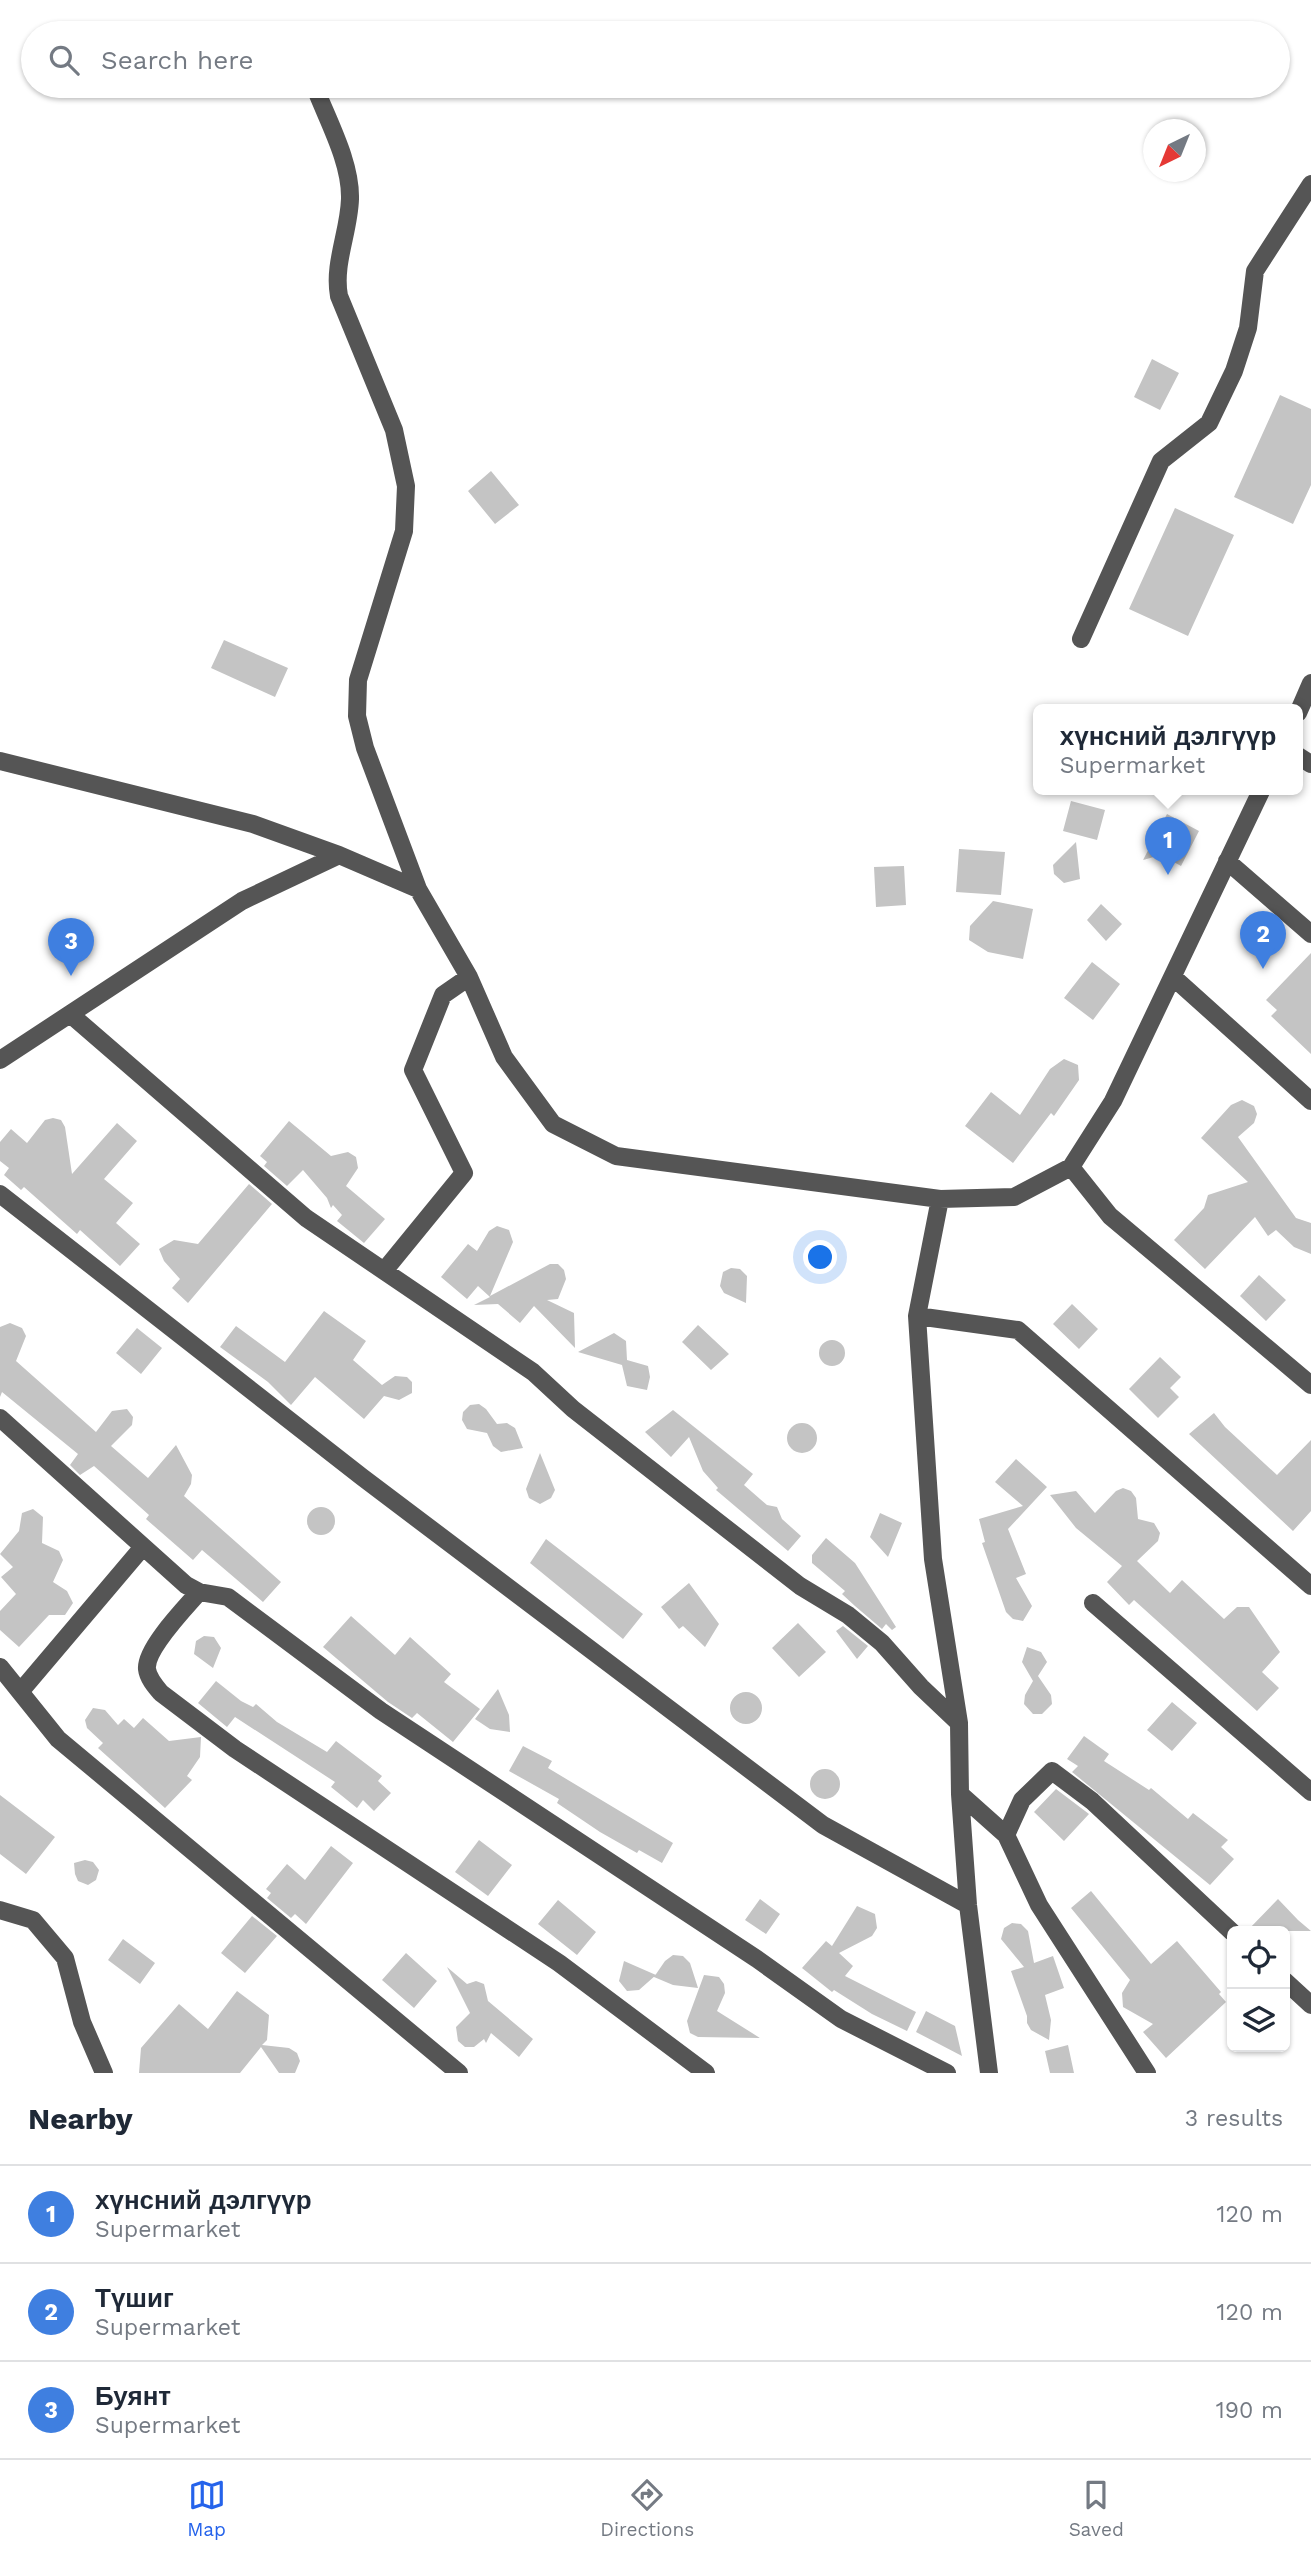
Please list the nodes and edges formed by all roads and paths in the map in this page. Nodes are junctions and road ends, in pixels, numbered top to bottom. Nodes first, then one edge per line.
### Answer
1 (319, 98) edge
2 (1311, 184) edge
3 (1081, 639) dead end
4 (1311, 683) edge
5 (1301, 704) edge
6 (0, 761) edge
7 (1259, 795) edge
8 (339, 855) junction
9 (1227, 861) junction
10 (418, 889) junction
11 (1311, 934) edge
12 (469, 977) junction
13 (1173, 977) junction
14 (69, 1014) junction
15 (0, 1060) edge
16 (1311, 1101) edge
17 (1071, 1167) junction
18 (0, 1194) edge
19 (940, 1199) junction
20 (384, 1271) junction
21 (917, 1316) junction
22 (1311, 1385) edge
23 (0, 1418) edge
24 (142, 1548) junction
25 (1311, 1586) edge
26 (199, 1592) junction
27 (1093, 1603) dead end
28 (0, 1667) edge
29 (20, 1692) junction
30 (959, 1723) junction
31 (1311, 1792) edge
32 (960, 1794) junction
33 (1006, 1835) junction
34 (968, 1905) junction
35 (0, 1910) edge
36 (1227, 1927) edge
37 (1290, 1986) edge
38 (1311, 2005) edge
39 (104, 2073) edge
40 (459, 2073) edge
41 (706, 2073) edge
42 (947, 2073) edge
43 (989, 2073) edge
44 (1147, 2073) edge

1 - 10 street
2 - 3 street
4 - 5 street
6 - 8 street
7 - 9 street
8 - 10 street
8 - 14 street
9 - 11 street
9 - 13 street
10 - 12 street
12 - 19 street
12 - 20 street
13 - 16 street
13 - 17 street
14 - 15 street
14 - 20 street
17 - 19 street
17 - 22 street
18 - 34 street
19 - 21 street
20 - 30 street
21 - 25 street
21 - 30 street
23 - 24 street
24 - 26 street
24 - 29 street
26 - 41 street
26 - 42 street
27 - 31 street
28 - 29 street
29 - 40 street
30 - 32 street
32 - 33 street
32 - 34 street
33 - 36 street
33 - 44 street
34 - 43 street
35 - 39 street
37 - 38 street

